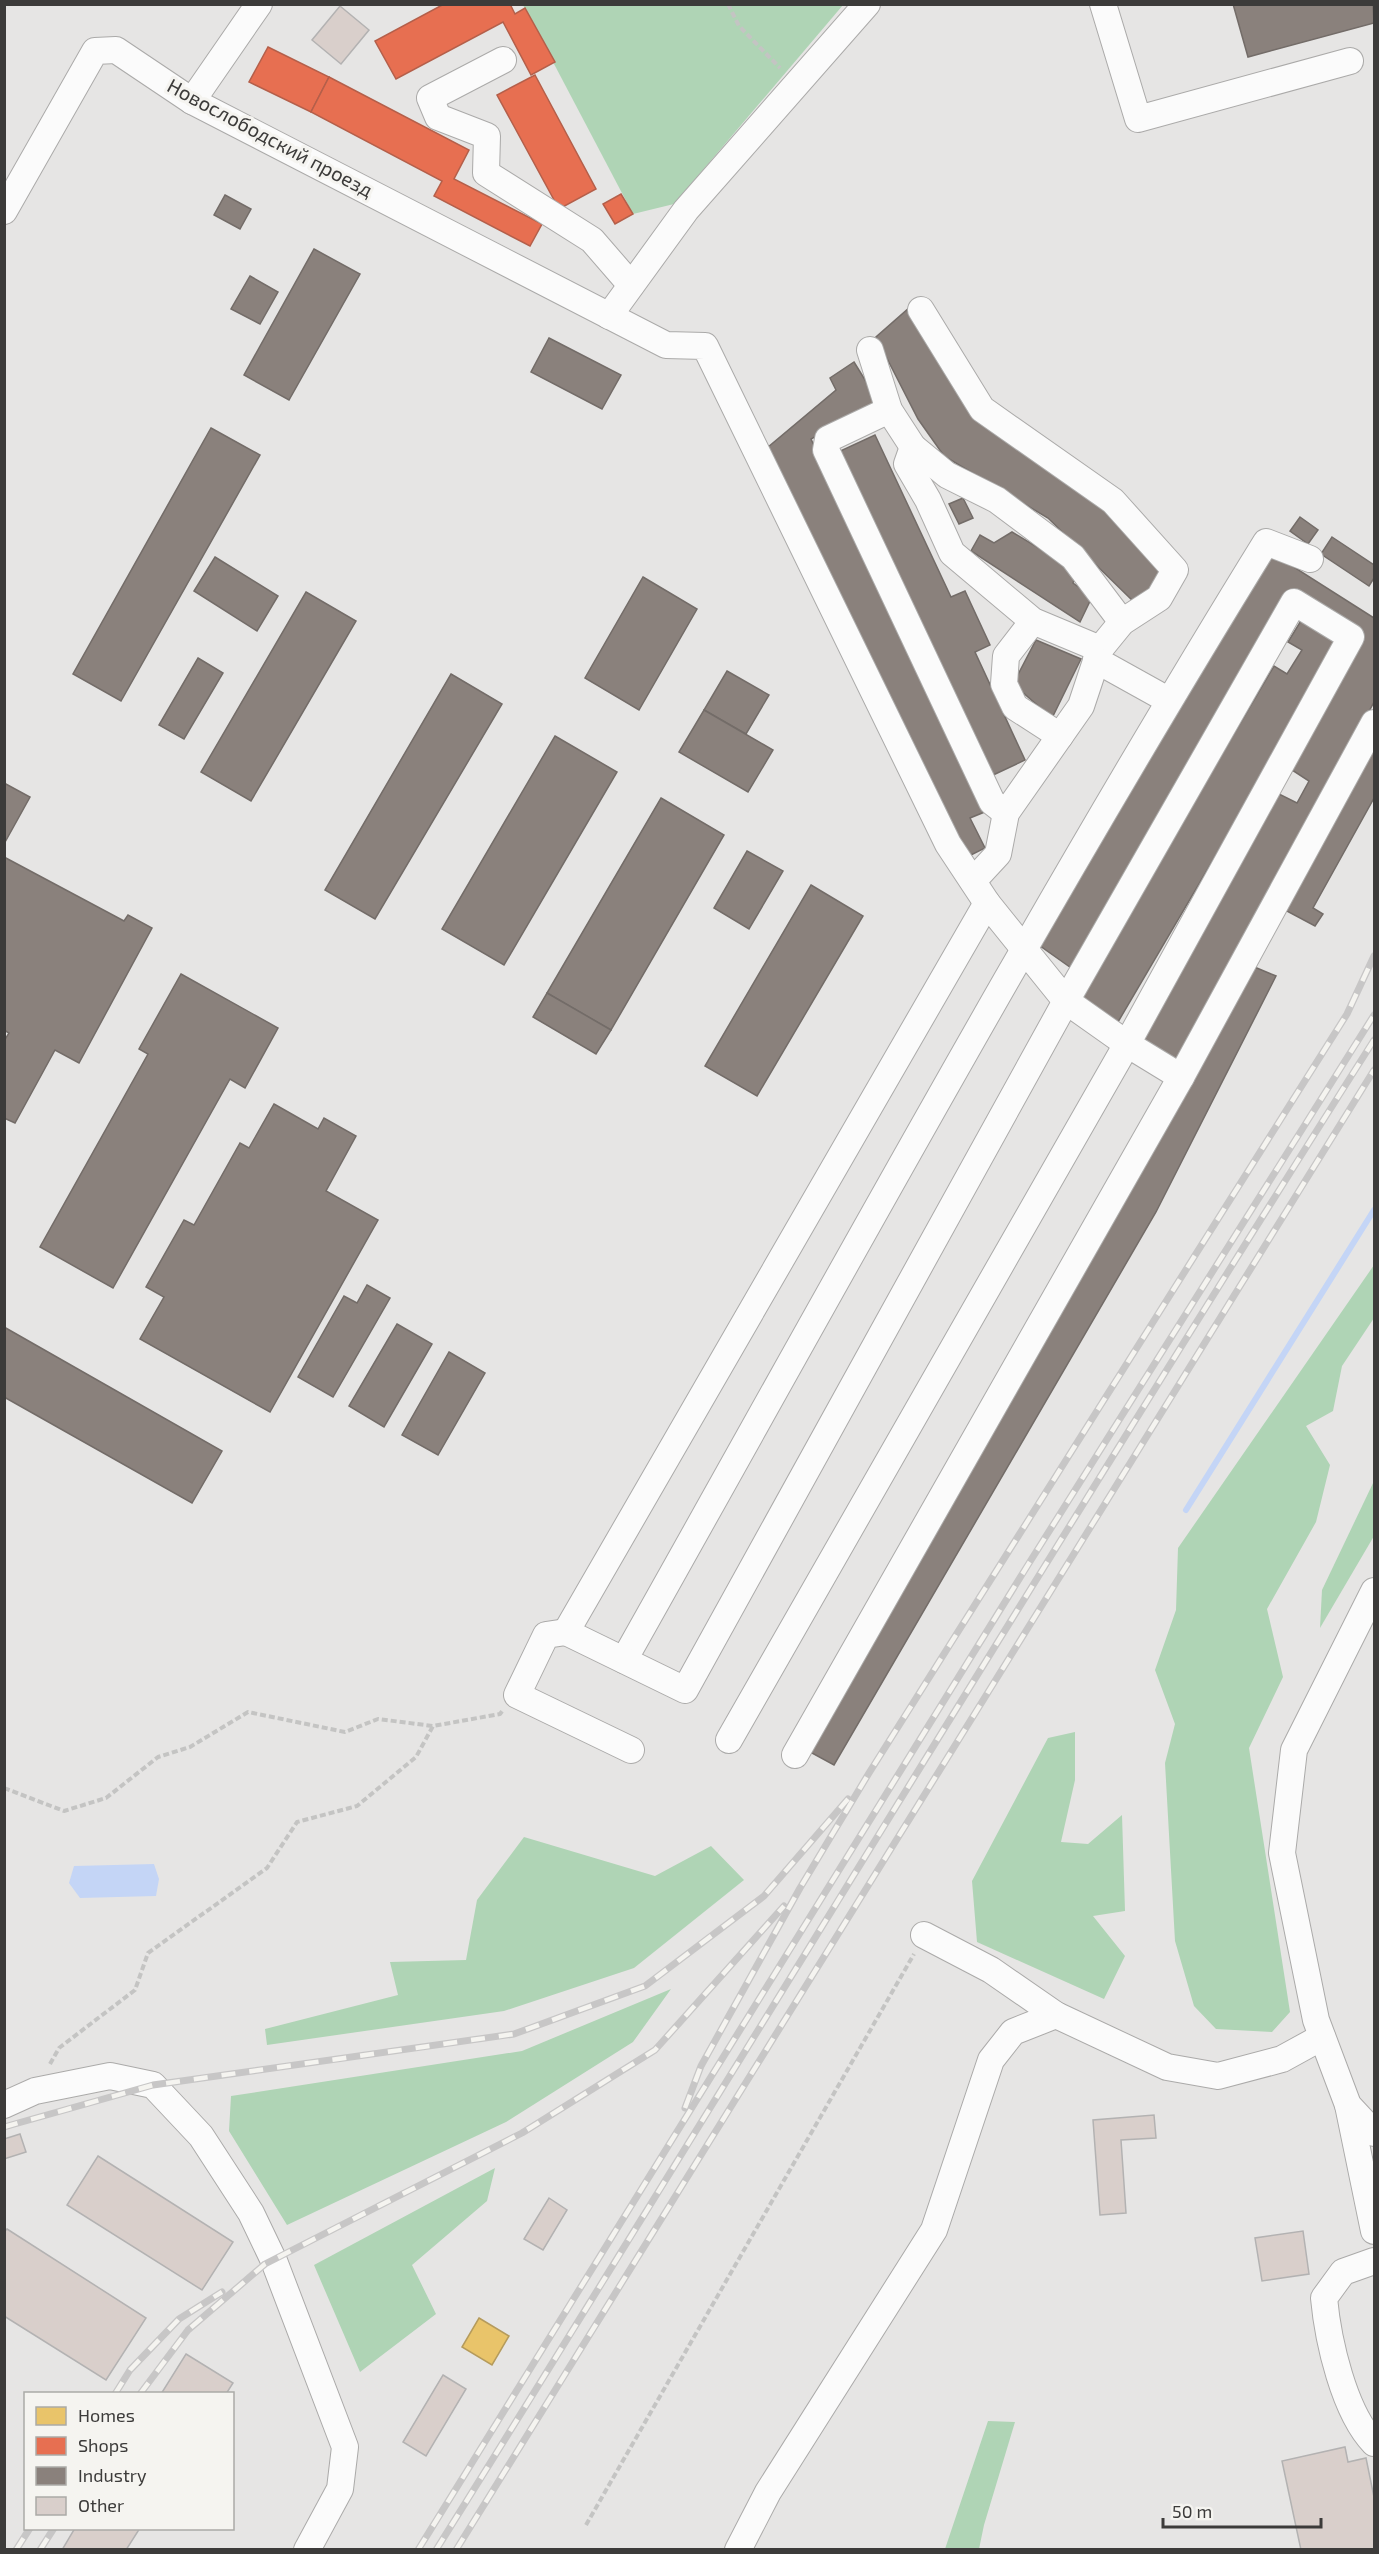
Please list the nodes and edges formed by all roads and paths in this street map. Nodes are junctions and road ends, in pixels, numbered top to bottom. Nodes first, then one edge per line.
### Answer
1 (259, 4) edge
2 (728, 4) edge
3 (867, 4) edge
4 (1103, 4) edge
5 (503, 60) dead end
6 (1350, 61) dead end
7 (796, 84) junction
8 (192, 101) junction
9 (8, 196) edge
10 (631, 285) junction
11 (921, 310) dead end
12 (609, 316) junction
13 (870, 350) dead end
14 (889, 410) junction
15 (913, 447) junction
16 (947, 475) junction
17 (928, 500) junction
18 (1310, 558) dead end
19 (1033, 621) junction
20 (1122, 622) junction
21 (1098, 655) junction
22 (1168, 700) junction
23 (1374, 723) edge
24 (1060, 736) junction
25 (1006, 813) junction
26 (973, 881) junction
27 (987, 903) junction
28 (1023, 949) junction
29 (1066, 1001) junction
30 (1127, 1044) junction
31 (1181, 1077) junction
32 (1374, 1591) edge
33 (566, 1632) junction
34 (624, 1660) junction
35 (517, 1695) junction
36 (433, 1726) junction
37 (729, 1740) dead end
38 (631, 1750) dead end
39 (795, 1755) dead end
40 (4, 1788) edge
41 (924, 1935) joint
42 (1056, 2015) junction
43 (1322, 2037) junction
44 (35, 2091) junction
45 (1348, 2104) junction
46 (4, 2105) edge
47 (1374, 2133) edge
48 (1374, 2231) edge
49 (1374, 2261) edge
50 (1374, 2443) edge
51 (586, 2525) dead end
52 (307, 2550) edge
53 (738, 2550) edge

1 - 8 street
2 - 7 path
3 - 7 street
4 - 6 street
5 - 10 street
7 - 10 street
8 - 9 street, Новослободский проезд
8 - 12 street, Новослободский проезд
10 - 12 street
11 - 20 street
12 - 26 street, Новослободский проезд
13 - 14 street
14 - 15 street
14 - 25 street
15 - 16 street
15 - 17 street
16 - 17 street
16 - 20 street
17 - 19 street
18 - 22 street
19 - 21 street
19 - 24 street
20 - 21 street
21 - 22 street
21 - 24 street
22 - 28 street
23 - 31 street
24 - 25 street
25 - 26 street
26 - 27 street
27 - 28 street
27 - 33 street
28 - 29 street
28 - 34 street
29 - 30 street
29 - 30 street
29 - 34 street
30 - 31 street
30 - 37 street
31 - 39 street
32 - 43 street
33 - 34 street
33 - 35 street
35 - 36 path
35 - 38 street
36 - 40 path
36 - 44 path
41 - 42 street
41 - 51 path
42 - 43 street
42 - 53 street
43 - 45 street
44 - 46 street
44 - 52 street
45 - 47 street
45 - 48 street
49 - 50 street

